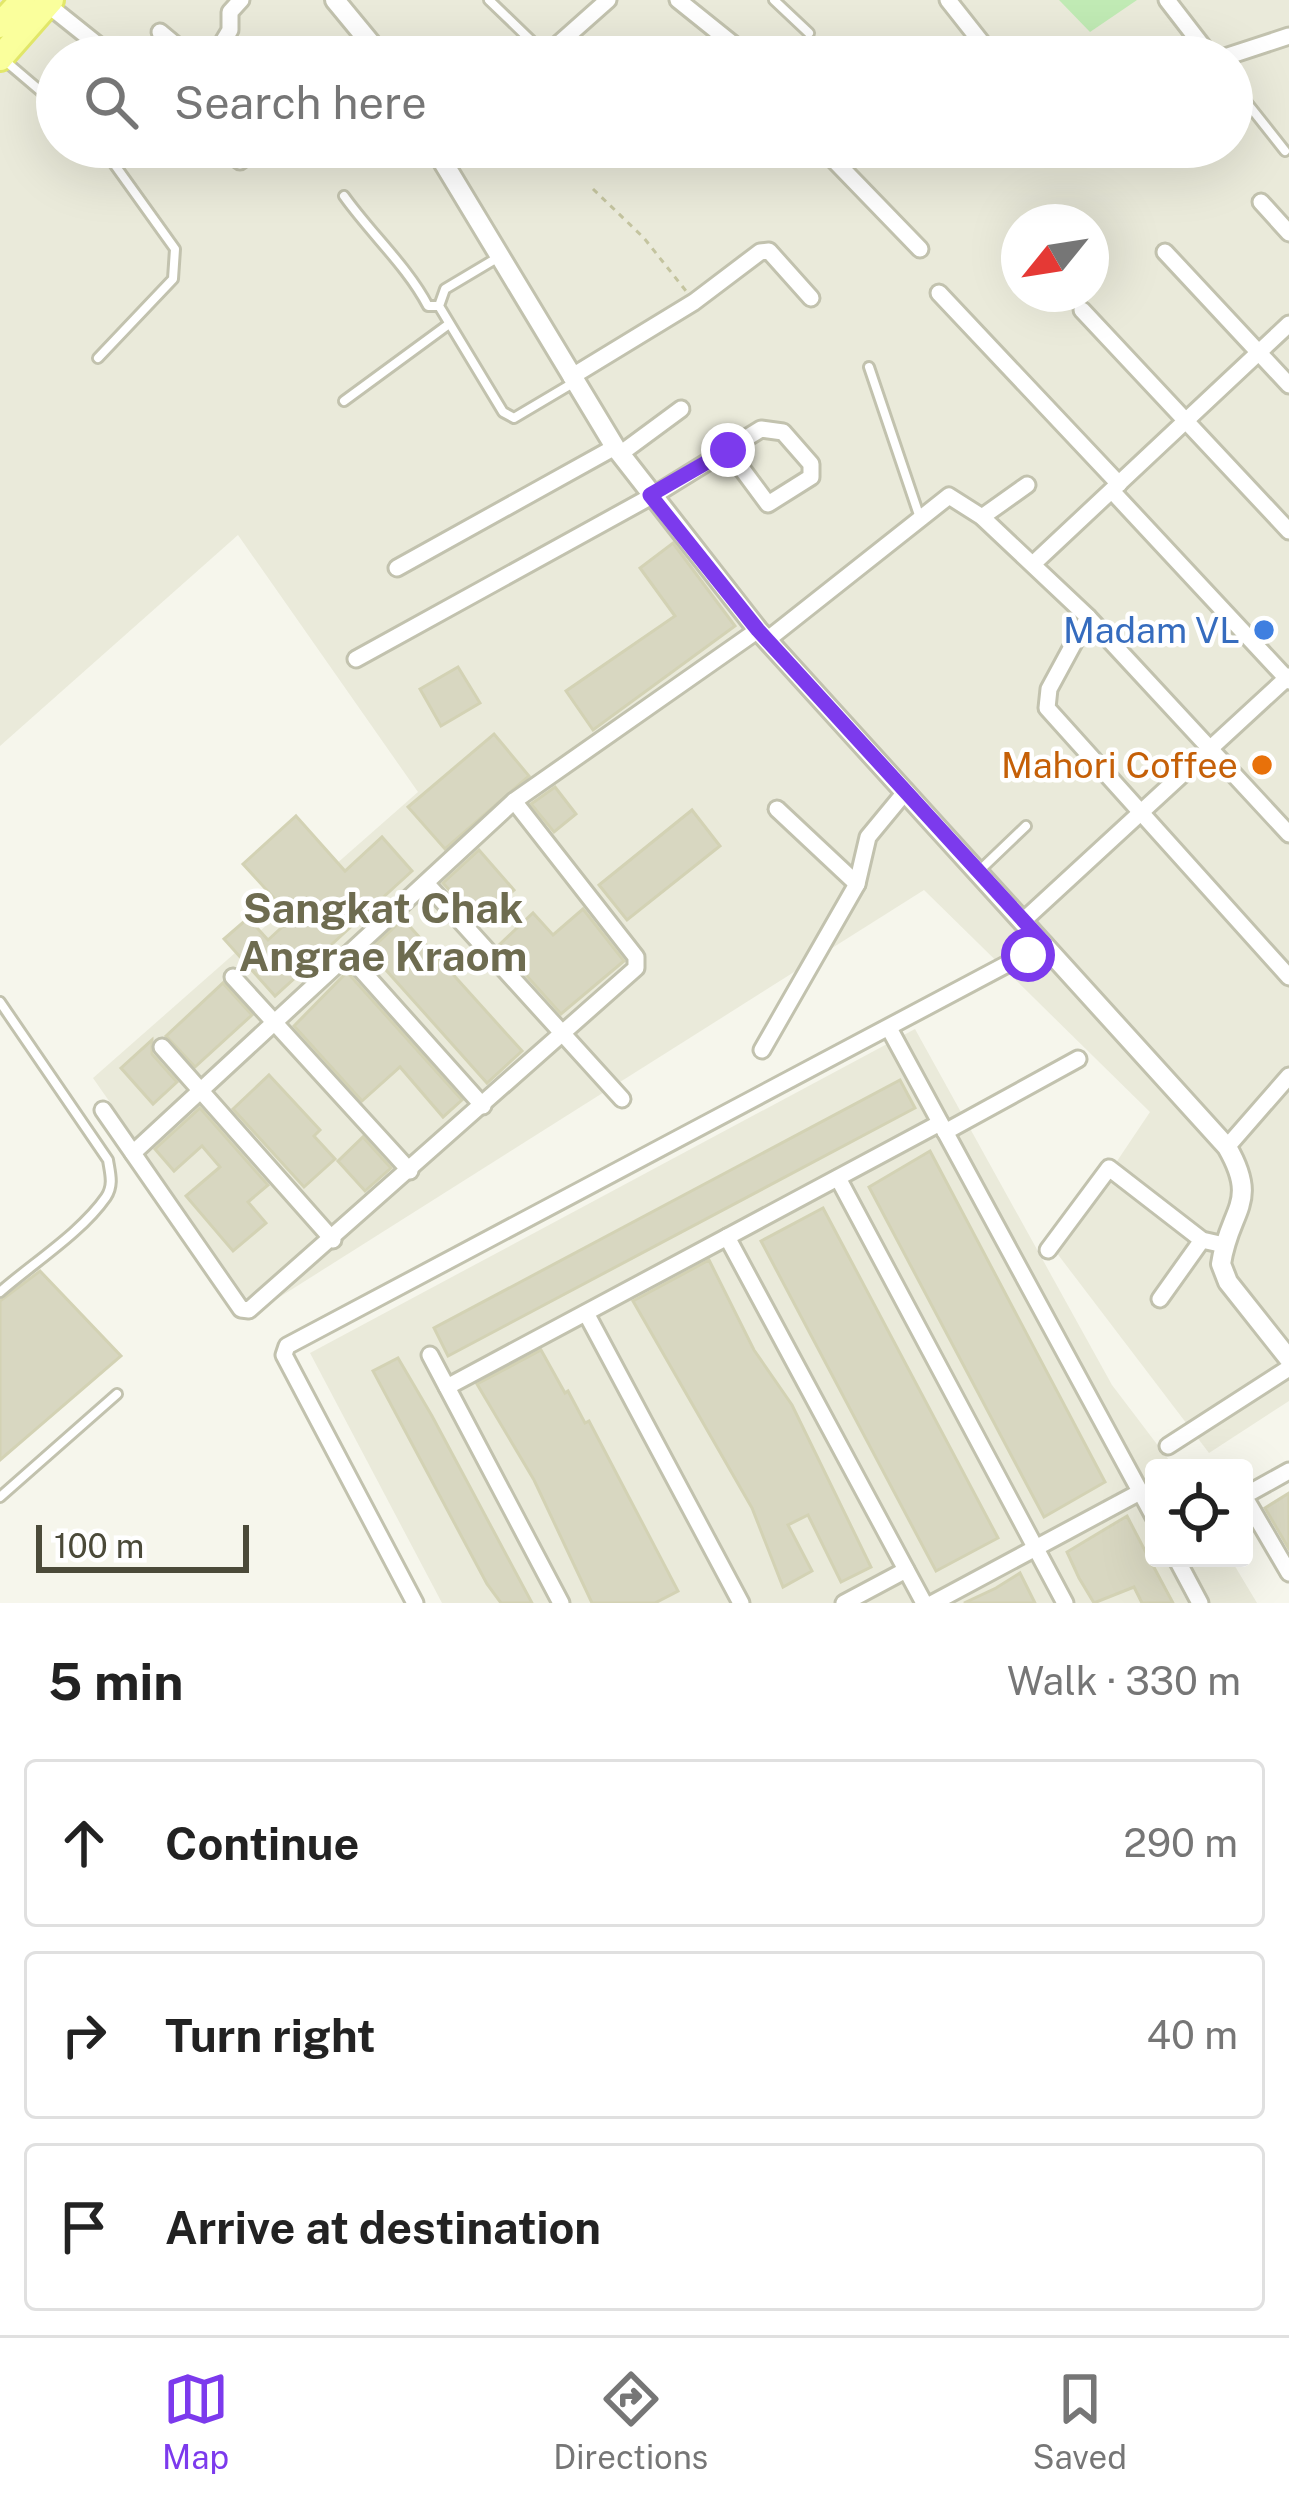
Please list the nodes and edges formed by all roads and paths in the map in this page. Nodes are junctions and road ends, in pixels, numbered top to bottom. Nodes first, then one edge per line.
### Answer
1 (241, 0) edge
2 (335, 0) edge
3 (489, 0) edge
4 (608, 0) edge
5 (678, 0) edge
6 (774, 0) edge
7 (948, 0) edge
8 (41, 2) edge
9 (1176, 3) edge
10 (0, 25) edge
11 (160, 32) dead end
12 (809, 34) dead end
13 (85, 36) edge
14 (165, 36) edge
15 (226, 36) edge
16 (365, 36) edge
17 (526, 36) edge
18 (569, 36) edge
19 (722, 36) edge
20 (976, 36) edge
21 (1197, 36) edge
22 (1289, 36) edge
23 (1253, 48) edge
24 (0, 57) edge
25 (36, 87) edge
26 (1253, 111) edge
27 (1285, 151) dead end
28 (117, 168) edge
29 (446, 168) edge
30 (842, 168) edge
31 (593, 188) dead end
32 (344, 196) dead end
33 (1261, 202) dead end
34 (1289, 233) edge
35 (920, 249) dead end
36 (1165, 252) dead end
37 (498, 257) junction
38 (939, 293) dead end
39 (811, 298) dead end
40 (694, 302) junction
41 (439, 306) junction
42 (1084, 312) edge
43 (449, 324) junction
44 (1289, 324) edge
45 (1258, 352) junction
46 (98, 358) dead end
47 (869, 367) dead end
48 (573, 380) junction
49 (1289, 385) edge
50 (344, 401) dead end
51 (682, 409) dead end
52 (1186, 421) junction
53 (728, 450) junction
54 (618, 451) junction
55 (1027, 485) dead end
56 (1115, 487) junction
57 (650, 495) junction
58 (919, 515) junction
59 (982, 518) junction
60 (1289, 532) edge
61 (1033, 564) junction
62 (397, 568) dead end
63 (1088, 617) junction
64 (763, 635) junction
65 (356, 659) dead end
66 (1288, 678) edge
67 (1209, 747) junction
68 (905, 791) junction
69 (514, 801) junction
70 (777, 809) dead end
71 (1138, 814) junction
72 (1026, 826) dead end
73 (1289, 833) edge
74 (979, 871) junction
75 (426, 883) junction
76 (856, 884) junction
77 (1024, 920) junction
78 (1045, 944) junction
79 (347, 955) junction
80 (232, 977) dead end
81 (1289, 977) edge
82 (0, 1002) edge
83 (276, 1021) junction
84 (890, 1030) junction
85 (563, 1034) junction
86 (162, 1047) dead end
87 (762, 1050) dead end
88 (1078, 1059) dead end
89 (1289, 1076) edge
90 (202, 1089) junction
91 (622, 1100) dead end
92 (483, 1106) junction
93 (103, 1110) dead end
94 (942, 1127) junction
95 (1227, 1147) junction
96 (133, 1153) junction
97 (410, 1171) junction
98 (838, 1178) junction
99 (727, 1237) junction
100 (333, 1240) junction
101 (1202, 1240) junction
102 (1224, 1245) junction
103 (1048, 1250) dead end
104 (0, 1292) edge
105 (1160, 1299) dead end
106 (586, 1313) junction
107 (430, 1355) dead end
108 (1289, 1364) edge
109 (447, 1387) junction
110 (117, 1394) dead end
111 (1168, 1446) dead end
112 (1289, 1471) edge
113 (1140, 1492) junction
114 (0, 1497) edge
115 (1145, 1501) edge
116 (1035, 1548) junction
117 (1181, 1567) edge
118 (906, 1570) junction
119 (1289, 1573) edge
120 (415, 1603) edge
121 (561, 1603) edge
122 (741, 1603) edge
123 (844, 1603) edge
124 (928, 1603) edge
125 (1065, 1603) edge
126 (1201, 1603) edge

1 - 15 street
2 - 16 street
3 - 17 lane
4 - 18 street
5 - 19 street
6 - 12 lane
7 - 20 street
8 - 10 main road
8 - 13 street
8 - 24 main road
9 - 21 street
11 - 14 street
22 - 23 street
24 - 25 lane
26 - 27 lane
28 - 46 lane
29 - 37 street
30 - 35 street
31 - 40 path
32 - 41 lane
33 - 34 street
36 - 45 street
37 - 41 lane
37 - 48 street
38 - 56 street
39 - 40 street
40 - 48 street
41 - 43 lane
42 - 52 street
43 - 48 lane
43 - 50 lane
44 - 45 street
45 - 49 street
45 - 52 street
47 - 58 lane
48 - 54 street
51 - 54 street
52 - 56 street
52 - 60 street
53 - 53 street
53 - 57 street
54 - 57 street
54 - 62 street
55 - 59 street
56 - 61 street
56 - 66 street
57 - 64 street
57 - 65 street
58 - 59 street
58 - 64 street
59 - 61 street
61 - 63 street
63 - 67 street
63 - 71 street
64 - 68 street
64 - 69 street
66 - 67 street
67 - 71 street
67 - 73 street
68 - 74 street
68 - 76 street
69 - 75 street
69 - 85 street
70 - 76 street
71 - 77 street
71 - 81 street
72 - 74 lane
74 - 77 street
75 - 79 street
75 - 85 street
76 - 87 street
77 - 78 street
78 - 84 street
78 - 95 street
79 - 83 street
79 - 92 street
80 - 83 street
82 - 104 lane
83 - 90 street
83 - 97 street
84 - 94 street
84 - 120 street
85 - 91 street
85 - 92 street
86 - 90 street
88 - 94 street
89 - 95 street
90 - 96 street
90 - 100 street
92 - 97 street
93 - 96 street
94 - 98 street
94 - 113 street
95 - 102 street
96 - 100 street
97 - 100 street
98 - 99 street
98 - 116 street
99 - 106 street
99 - 118 street
101 - 102 street
101 - 103 street
101 - 105 street
102 - 108 street
106 - 109 street
106 - 122 street
107 - 109 street
108 - 111 street
109 - 121 street
110 - 114 lane
112 - 119 street
113 - 115 street
113 - 116 street
116 - 124 street
116 - 125 street
117 - 126 street
118 - 123 street
118 - 124 street

